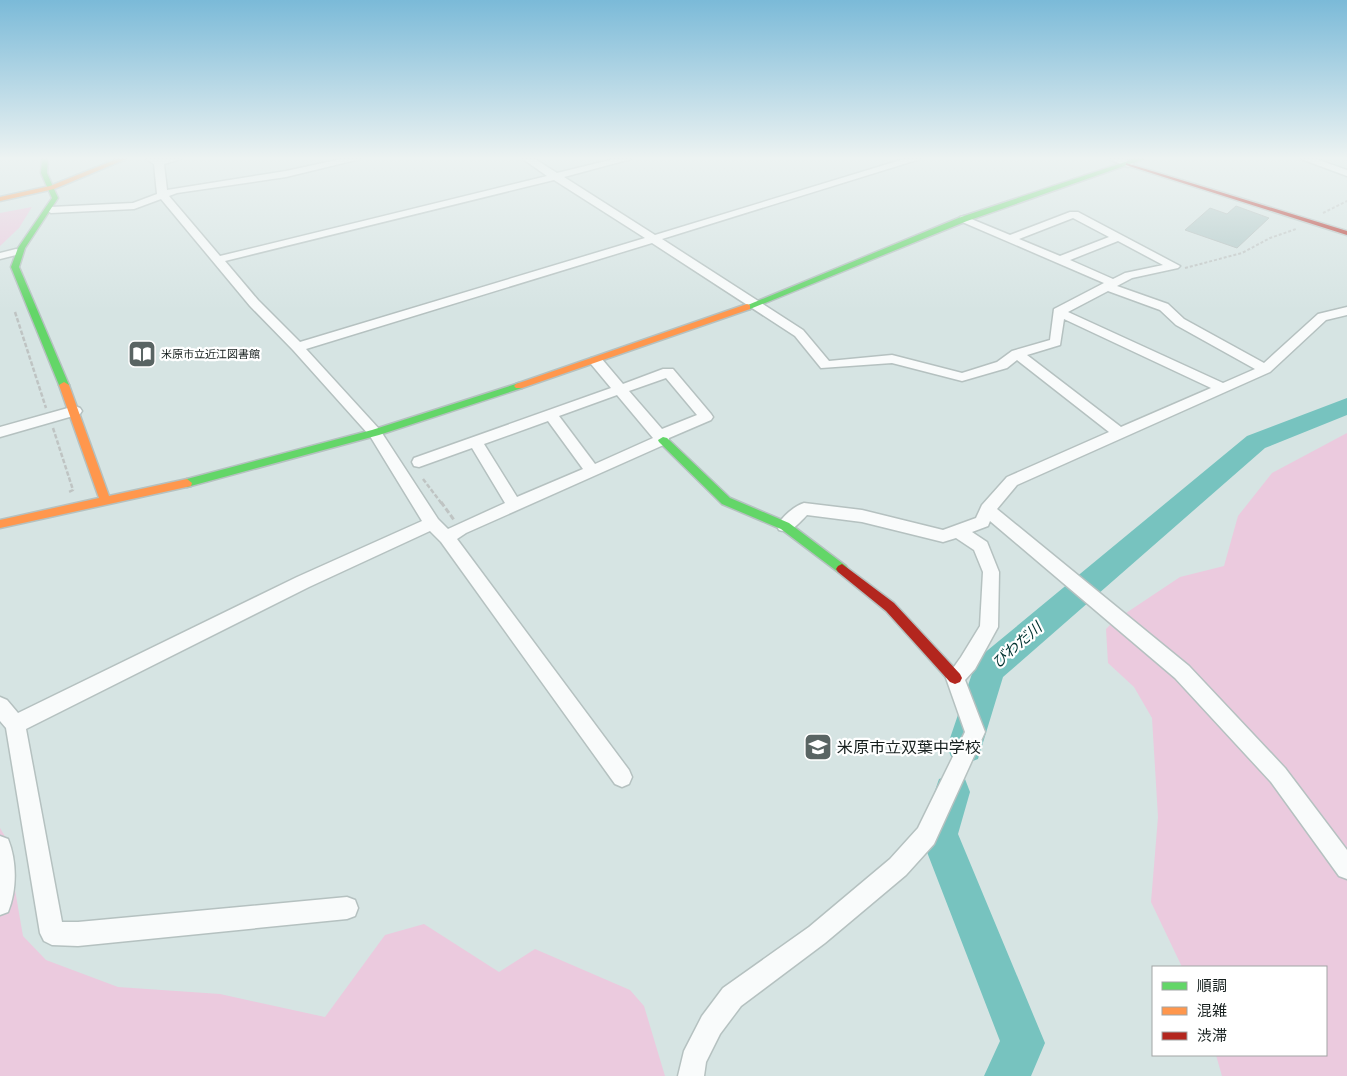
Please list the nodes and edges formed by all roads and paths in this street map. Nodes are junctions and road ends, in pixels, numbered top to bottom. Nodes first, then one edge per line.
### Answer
1 (67, 209) edge
2 (174, 209) edge
3 (424, 209) edge
4 (606, 209) edge
5 (748, 209) edge
6 (993, 209) edge
7 (1272, 209) edge
8 (1331, 209) edge
9 (51, 210) joint
10 (964, 219) junction
11 (1306, 220) junction
12 (1347, 233) edge
13 (1118, 237) junction
14 (653, 239) junction
15 (1008, 239) junction
16 (16, 252) junction
17 (0, 256) edge
18 (216, 260) junction
19 (1058, 261) junction
20 (1181, 269) dead end
21 (1110, 285) junction
22 (756, 304) junction
23 (1347, 311) edge
24 (1058, 312) junction
25 (298, 348) junction
26 (1017, 354) junction
27 (596, 361) junction
28 (1265, 369) junction
29 (1221, 387) junction
30 (619, 388) junction
31 (75, 411) junction
32 (550, 414) junction
33 (0, 432) edge
34 (375, 433) junction
35 (1120, 433) junction
36 (661, 438) junction
37 (475, 442) junction
38 (420, 468) joint
39 (593, 471) junction
40 (105, 500) junction
41 (514, 505) junction
42 (988, 509) junction
43 (432, 523) junction
44 (0, 524) edge
45 (785, 526) junction
46 (960, 532) junction
47 (454, 534) junction
48 (955, 678) junction
49 (0, 706) edge
50 (15, 724) junction
51 (622, 777) dead end
52 (0, 847) edge
53 (1347, 868) edge
54 (0, 904) edge
55 (347, 908) dead end
56 (691, 1076) edge

1 - 9 street
2 - 18 street
3 - 18 street
4 - 14 street
5 - 14 street
6 - 10 street
7 - 11 street
8 - 11 path
9 - 16 street
10 - 15 street
10 - 22 street
11 - 12 street
11 - 20 path
13 - 15 street
13 - 19 street
13 - 21 street
14 - 22 street
14 - 25 street
15 - 19 street
16 - 17 street
16 - 31 street
18 - 25 street
19 - 21 street
21 - 24 street
21 - 28 street
22 - 26 street
22 - 27 street
23 - 28 street
24 - 26 street
24 - 29 street
25 - 34 street
26 - 35 street
27 - 30 street
27 - 34 street
28 - 29 street
29 - 35 street
30 - 32 street
30 - 36 street
30 - 36 street
31 - 33 street
31 - 40 street
32 - 37 street
32 - 39 street
34 - 40 street
34 - 43 street
35 - 42 street
36 - 39 street
36 - 45 street
37 - 38 street
37 - 41 street
38 - 47 path
39 - 41 street
40 - 44 street
41 - 47 street
42 - 46 street
42 - 53 street
43 - 47 street
43 - 50 street
45 - 46 street
45 - 48 street
46 - 48 street
47 - 51 street
48 - 56 street
49 - 50 street
50 - 55 street
52 - 54 street

